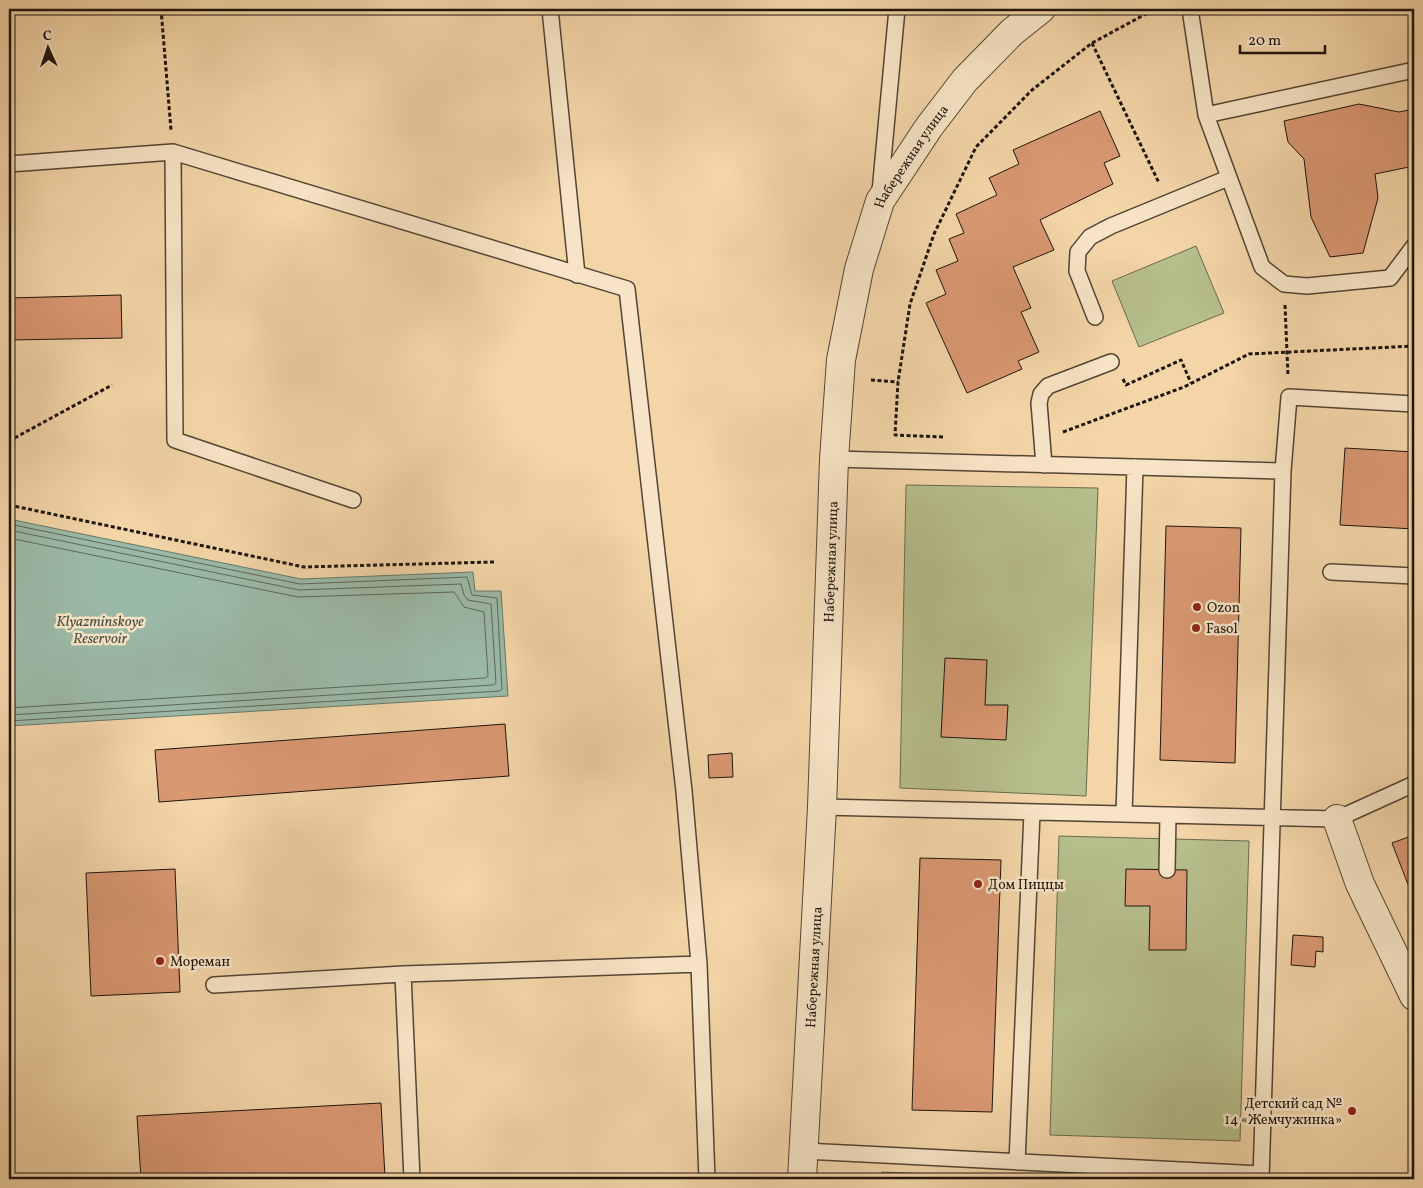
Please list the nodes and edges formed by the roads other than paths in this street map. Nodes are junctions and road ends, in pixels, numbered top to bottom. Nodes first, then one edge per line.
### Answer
1 (550, 9) edge
2 (897, 9) edge
3 (1041, 9) edge
4 (1190, 9) edge
5 (1414, 70) edge
6 (1206, 115) junction
7 (173, 152) junction
8 (9, 164) edge
9 (1228, 178) junction
10 (880, 200) junction
11 (1414, 246) edge
12 (577, 275) junction
13 (1095, 316) dead end
14 (1111, 362) dead end
15 (1414, 404) edge
16 (834, 460) junction
17 (1044, 465) junction
18 (1135, 467) junction
19 (1282, 471) junction
20 (353, 500) dead end
21 (1331, 572) dead end
22 (1414, 576) edge
23 (1414, 784) edge
24 (822, 808) junction
25 (1032, 813) junction
26 (1124, 814) junction
27 (1168, 815) junction
28 (1272, 818) junction
29 (1337, 819) junction
30 (1167, 870) dead end
31 (699, 964) junction
32 (402, 974) junction
33 (214, 985) dead end
34 (1412, 987) edge
35 (804, 1151) junction
36 (1018, 1162) junction
37 (1080, 1172) edge
38 (1261, 1176) edge
39 (412, 1179) edge
40 (707, 1179) edge
41 (802, 1179) edge

1 - 12 lane
2 - 10 lane
3 - 10 street, Набережная улица
4 - 6 lane
5 - 6 lane
6 - 9 lane
7 - 8 lane
7 - 12 lane
7 - 20 lane
9 - 11 lane
9 - 13 lane
10 - 16 street, Набережная улица
12 - 31 lane
14 - 17 lane
15 - 19 lane
16 - 17 lane
16 - 24 street, Набережная улица
17 - 18 lane
18 - 19 lane
18 - 26 lane
19 - 28 lane
21 - 22 lane
23 - 29 lane
24 - 25 lane
24 - 35 street, Набережная улица
25 - 26 lane
25 - 36 lane
26 - 27 lane
27 - 28 lane
27 - 30 lane
28 - 29 lane
28 - 38 lane
29 - 34 street
31 - 32 lane
31 - 40 lane
32 - 33 lane
32 - 39 lane
35 - 36 lane
35 - 41 street, Набережная улица
36 - 37 lane
37 - 38 lane

